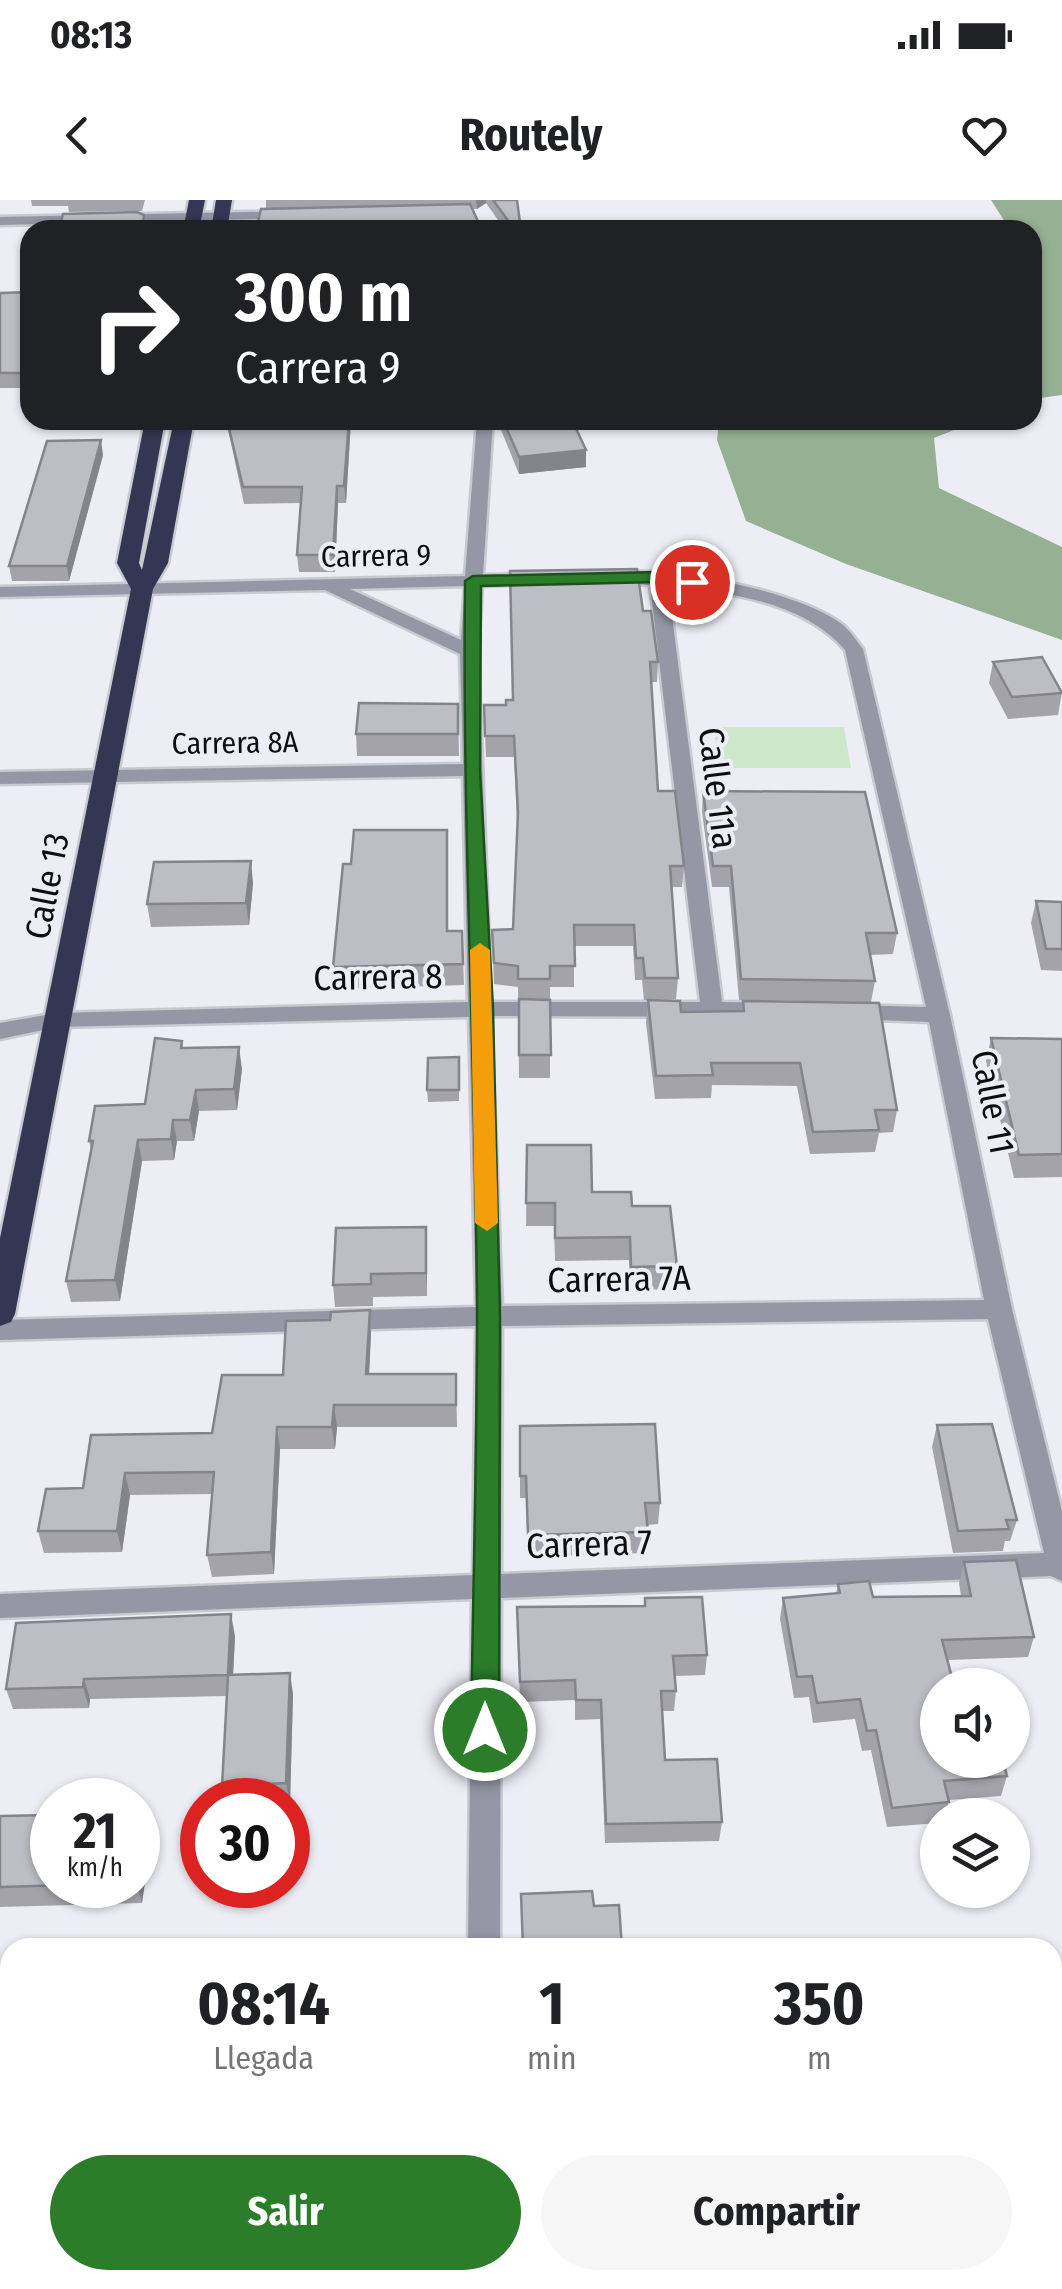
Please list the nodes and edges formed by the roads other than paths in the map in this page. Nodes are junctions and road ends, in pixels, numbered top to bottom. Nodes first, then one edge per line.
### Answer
1 (316, 214) edge
2 (194, 215) edge
3 (222, 215) edge
4 (32, 220) edge
5 (153, 430) edge
6 (182, 430) edge
7 (484, 430) edge
8 (658, 577) junction
9 (473, 581) junction
10 (325, 584) junction
11 (142, 589) junction
12 (0, 592) edge
13 (854, 649) joint
14 (469, 651) junction
15 (471, 770) junction
16 (103, 776) junction
17 (0, 778) edge
18 (712, 1008) junction
19 (482, 1009) junction
20 (939, 1014) junction
21 (57, 1020) junction
22 (0, 1031) edge
23 (999, 1308) junction
24 (0, 1314) edge
25 (488, 1316) junction
26 (0, 1330) edge
27 (1062, 1566) edge
28 (486, 1586) junction
29 (0, 1606) edge
30 (484, 1938) edge

1 - 3 street
2 - 3 street
2 - 4 street
5 - 11 highway, Calle 13
6 - 11 highway, Calle 13
7 - 9 street
8 - 9 street, Carrera 9
8 - 13 street, Carrera 9
8 - 18 street, Calle 11a
9 - 10 street, Carrera 9
9 - 14 street
10 - 11 street, Carrera 9
10 - 14 street
11 - 12 street, Carrera 9
11 - 16 highway, Calle 13
13 - 20 street, Calle 11
14 - 15 street
15 - 16 street, Carrera 8A
15 - 19 street
16 - 17 street, Carrera 8A
16 - 21 highway, Calle 13
18 - 19 street, Carrera 8
18 - 20 street, Carrera 8
19 - 21 street, Carrera 8
19 - 25 street
20 - 23 street, Calle 11
21 - 22 street, Carrera 8
21 - 24 highway, Calle 13
23 - 25 street, Carrera 7A
23 - 27 street, Calle 11
25 - 26 street, Carrera 7A
25 - 28 street
27 - 28 street, Carrera 7
28 - 29 street, Carrera 7
28 - 30 street

